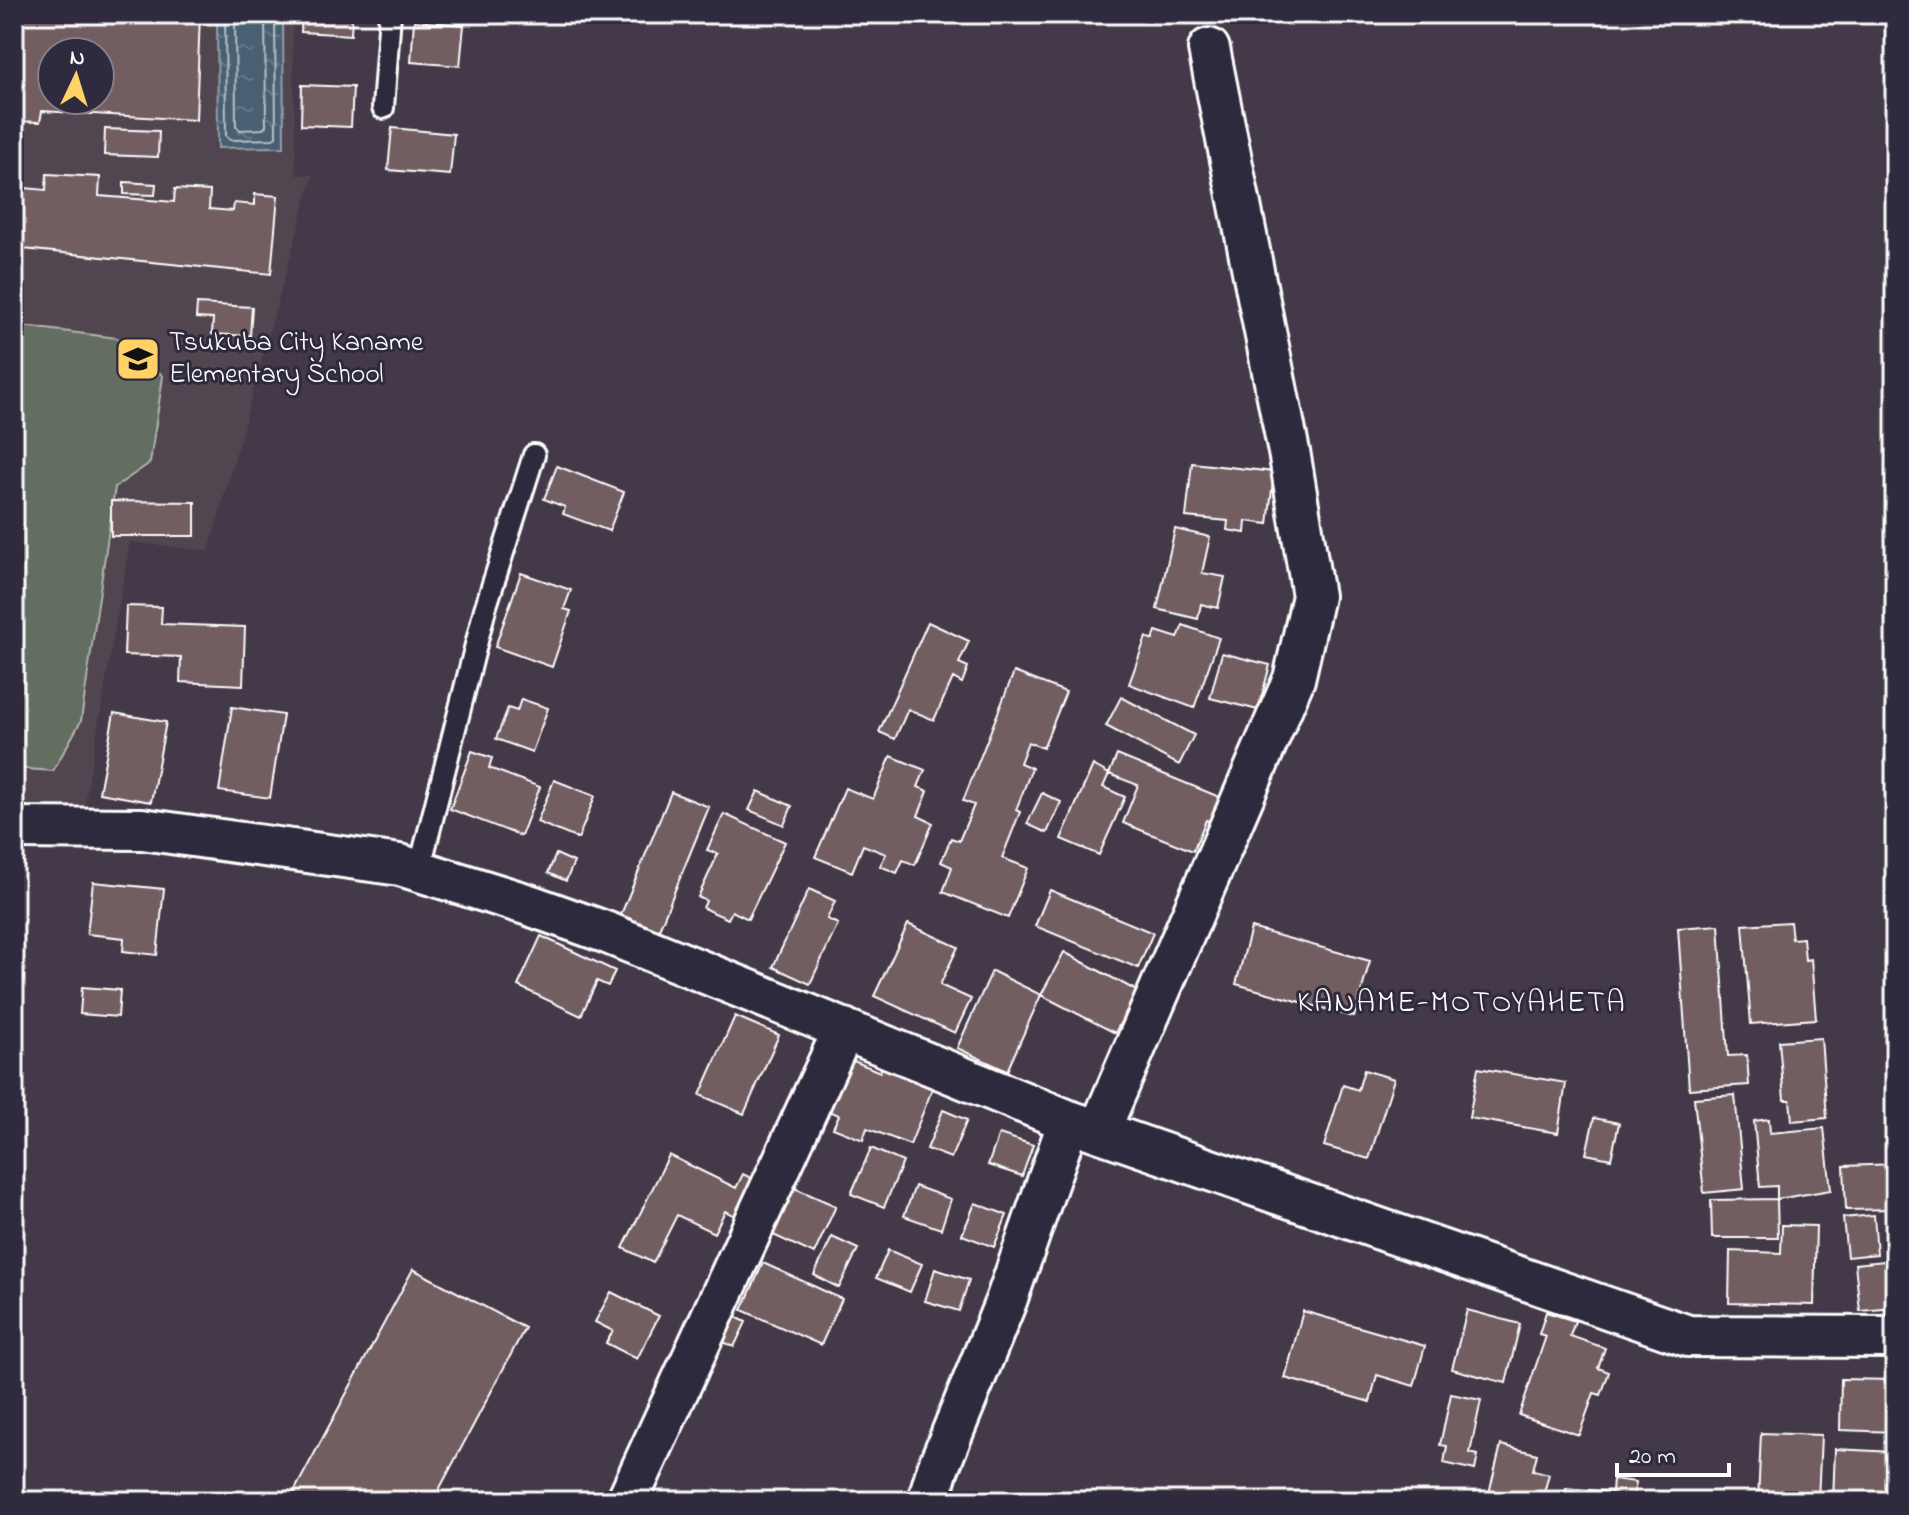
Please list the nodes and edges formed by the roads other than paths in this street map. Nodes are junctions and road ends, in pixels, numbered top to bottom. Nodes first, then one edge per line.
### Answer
1 (390, 14) edge
2 (1209, 49) dead end
3 (383, 108) dead end
4 (534, 455) dead end
5 (14, 828) edge
6 (419, 871) junction
7 (844, 1029) junction
8 (1084, 1126) junction
9 (1895, 1337) edge
10 (627, 1501) edge
11 (928, 1501) edge

1 - 3 lane
2 - 8 street
4 - 6 lane
5 - 6 street
6 - 7 street
7 - 8 street
7 - 10 street
8 - 9 street
8 - 11 street

